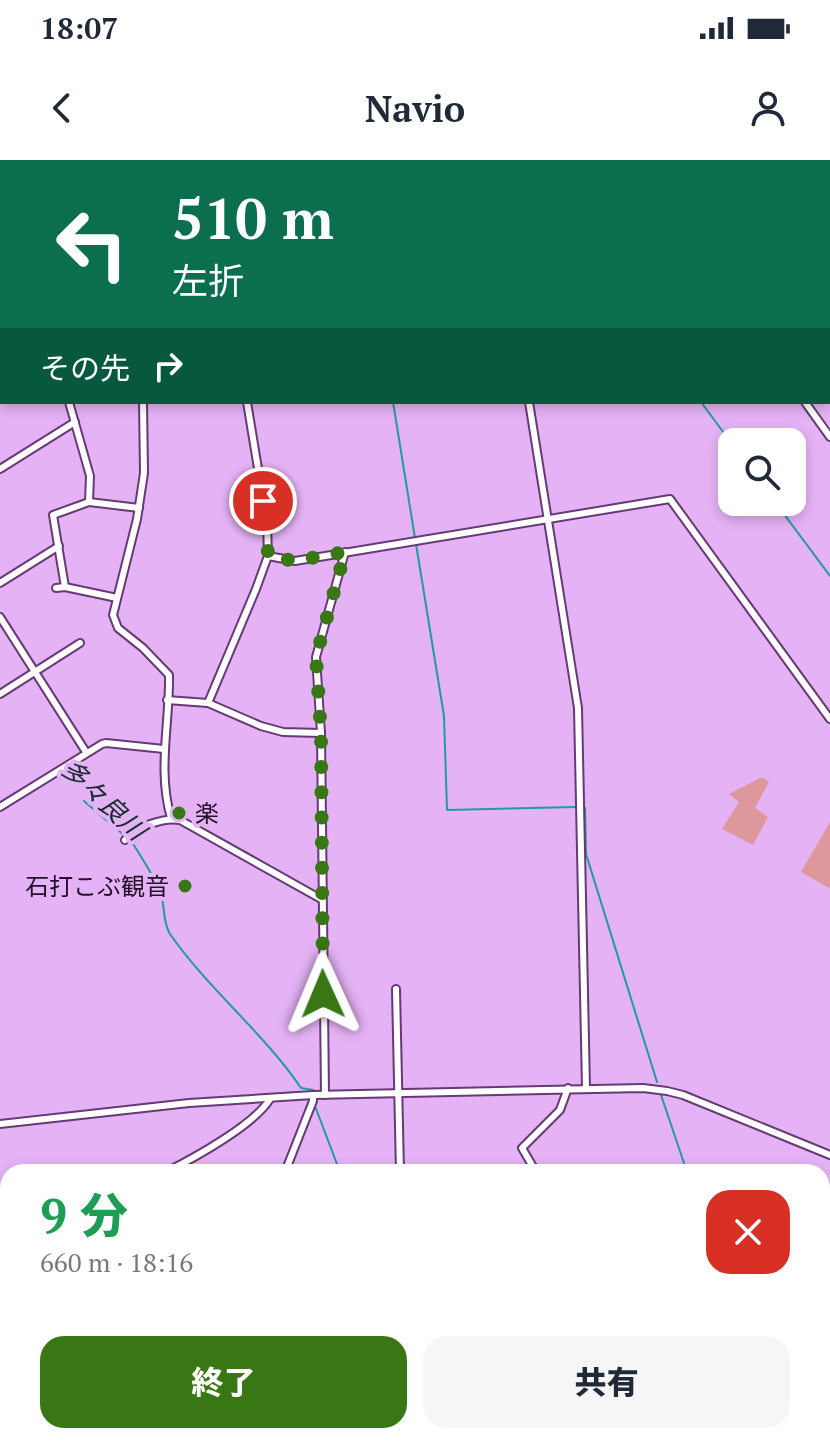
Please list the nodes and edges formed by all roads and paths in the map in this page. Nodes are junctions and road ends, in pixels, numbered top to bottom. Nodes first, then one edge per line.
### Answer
1 (70, 404) edge
2 (143, 404) edge
3 (247, 404) edge
4 (529, 404) edge
5 (806, 404) edge
6 (75, 422) junction
7 (830, 437) edge
8 (0, 469) edge
9 (89, 502) junction
10 (139, 508) junction
11 (548, 519) junction
12 (59, 546) junction
13 (345, 552) junction
14 (268, 556) junction
15 (0, 583) edge
16 (65, 587) junction
17 (56, 588) dead end
18 (117, 598) junction
19 (0, 617) edge
20 (80, 643) dead end
21 (35, 672) junction
22 (0, 694) edge
23 (167, 700) junction
24 (208, 703) junction
25 (830, 719) edge
26 (321, 733) junction
27 (164, 749) junction
28 (86, 752) junction
29 (0, 807) edge
30 (171, 818) junction
31 (125, 840) dead end
32 (321, 899) junction
33 (396, 989) dead end
34 (568, 1088) junction
35 (586, 1088) junction
36 (397, 1093) junction
37 (313, 1095) junction
38 (325, 1095) junction
39 (270, 1099) junction
40 (0, 1124) edge
41 (830, 1155) edge
42 (180, 1164) edge
43 (288, 1164) edge
44 (400, 1164) edge
45 (531, 1164) edge

1 - 6 street
2 - 10 street
3 - 14 street
4 - 11 street
5 - 7 street
6 - 8 street
6 - 9 street
9 - 10 street
9 - 12 street
10 - 18 street
11 - 13 street
11 - 25 street
11 - 35 street
12 - 15 street
12 - 16 street
13 - 14 street
13 - 26 street
14 - 24 street
16 - 17 street
16 - 18 street
18 - 23 street
19 - 21 street
20 - 21 street
21 - 22 street
21 - 28 street
23 - 24 street
23 - 27 street
24 - 26 street
26 - 32 street
27 - 28 street
27 - 30 street
28 - 29 street
30 - 31 street
30 - 32 street
32 - 38 street
33 - 36 street
34 - 35 street
34 - 36 street
34 - 45 street
35 - 41 street
36 - 38 street
36 - 44 street
37 - 38 street
37 - 39 street
37 - 43 street
39 - 40 street
39 - 42 street

